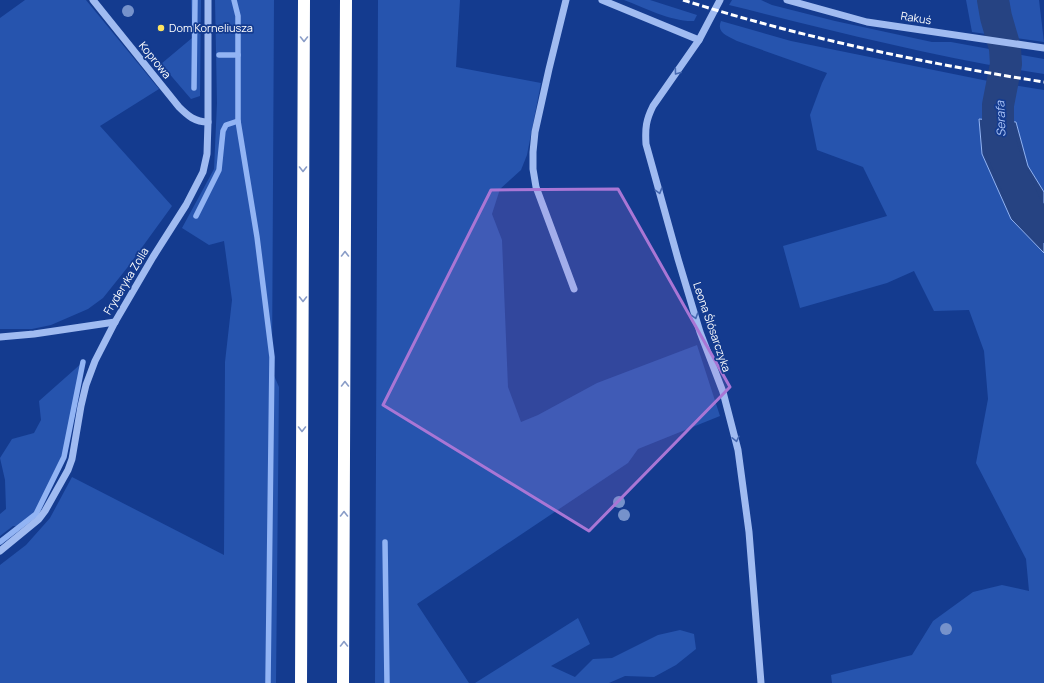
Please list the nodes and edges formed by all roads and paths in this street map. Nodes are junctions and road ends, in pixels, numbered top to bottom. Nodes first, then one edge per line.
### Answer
1 (93, 0) edge
2 (208, 0) edge
3 (304, 0) edge
4 (346, 0) edge
5 (566, 0) edge
6 (602, 0) edge
7 (720, 0) edge
8 (787, 0) edge
9 (699, 40) junction
10 (1044, 48) edge
11 (208, 122) junction
12 (574, 288) dead end
13 (115, 322) junction
14 (0, 337) edge
15 (0, 551) edge
16 (301, 683) edge
17 (343, 683) edge
18 (761, 683) edge

1 - 11 street, Koprowa
2 - 11 street, Fryderyka Zolla
3 -> 16 highway
17 -> 4 highway
5 - 12 street
6 - 9 street
7 - 9 street, Leona Ślósarczyka
8 - 10 street, Rakuś
9 -> 18 street, Leona Ślósarczyka
11 - 13 street, Fryderyka Zolla
13 - 14 street
13 - 15 street, Fryderyka Zolla

